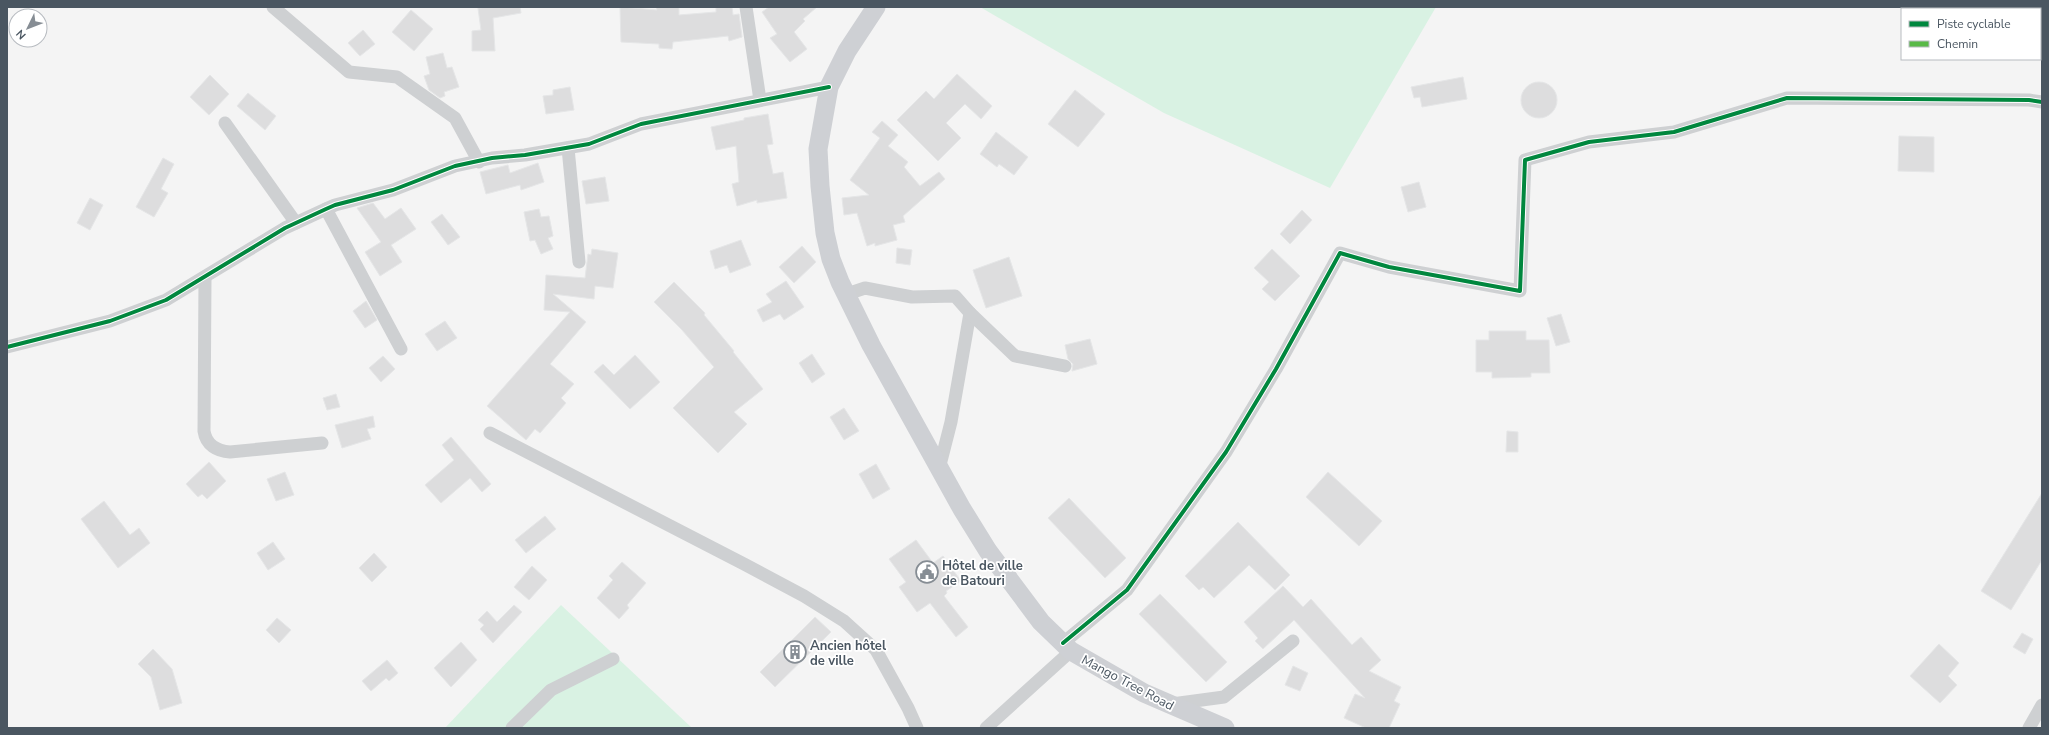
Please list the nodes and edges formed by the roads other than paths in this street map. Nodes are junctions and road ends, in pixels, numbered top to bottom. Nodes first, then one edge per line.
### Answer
1 (273, 7) edge
2 (746, 7) edge
3 (876, 7) edge
4 (828, 86) junction
5 (760, 100) junction
6 (2042, 102) edge
7 (225, 123) dead end
8 (568, 148) junction
9 (479, 162) junction
10 (326, 209) junction
11 (296, 223) junction
12 (580, 262) dead end
13 (205, 278) junction
14 (846, 294) junction
15 (970, 313) junction
16 (7, 347) edge
17 (401, 349) dead end
18 (1065, 366) dead end
19 (490, 434) dead end
20 (322, 443) dead end
21 (939, 469) junction
22 (1293, 641) dead end
23 (1067, 647) junction
24 (613, 659) dead end
25 (1170, 704) junction
26 (2042, 705) edge
27 (512, 728) edge
28 (916, 728) edge
29 (986, 728) edge
30 (1225, 728) edge
31 (2029, 728) edge

1 - 9 street
2 - 5 street
3 - 4 main road
4 - 5 street
4 - 14 main road
5 - 8 street
6 - 23 street
7 - 11 street
8 - 9 street
8 - 12 street
9 - 10 street
10 - 11 street
10 - 17 street
11 - 13 street
13 - 16 street
13 - 20 street
14 - 15 street
14 - 21 main road
15 - 18 street
15 - 21 street
19 - 28 street
21 - 23 main road
22 - 25 street
23 - 25 main road, Mango Tree Road
23 - 29 street, Mango Tree Road
24 - 27 street
25 - 30 main road, Mango Tree Road
26 - 31 street

